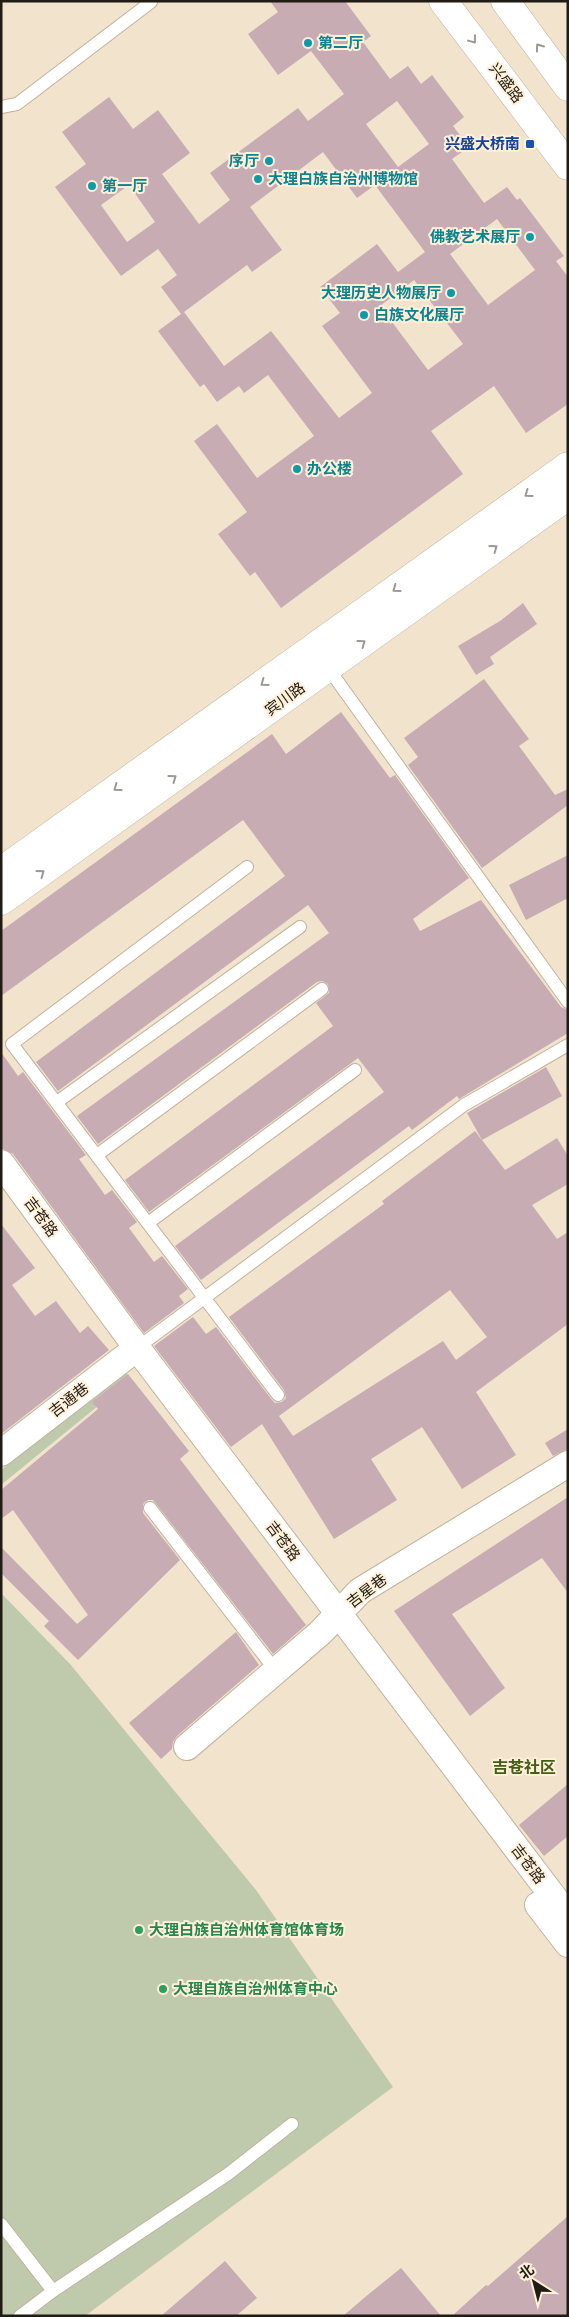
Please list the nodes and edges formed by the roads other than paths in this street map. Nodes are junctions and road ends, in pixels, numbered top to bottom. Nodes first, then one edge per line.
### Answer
1 (434, 1) edge
2 (505, 1) edge
3 (151, 2) edge
4 (450, 10) edge
5 (568, 87) edge
6 (1, 107) edge
7 (568, 166) edge
8 (568, 466) edge
9 (568, 496) edge
10 (328, 668) junction
11 (247, 867) dead end
12 (1, 871) edge
13 (1, 901) edge
14 (300, 927) dead end
15 (322, 989) dead end
16 (568, 1002) edge
17 (568, 1045) edge
18 (355, 1070) dead end
19 (56, 1102) junction
20 (97, 1155) junction
21 (1, 1163) edge
22 (1, 1191) edge
23 (148, 1223) junction
24 (204, 1296) junction
25 (131, 1353) junction
26 (278, 1395) dead end
27 (1, 1453) edge
28 (568, 1464) edge
29 (150, 1508) dead end
30 (332, 1620) junction
31 (276, 1671) junction
32 (187, 1747) dead end
33 (568, 1916) edge
34 (568, 1944) edge
35 (292, 2124) dead end
36 (1, 2224) edge
37 (53, 2291) junction
38 (20, 2316) edge

1 - 4 main road, 兴盛路
5 -> 2 main road
3 - 6 lane
4 -> 7 main road, 兴盛路
8 -> 12 main road, 宾川路
10 -> 9 main road, 宾川路
13 -> 10 main road, 宾川路
10 - 16 lane
11 - 19 lane
14 - 19 lane
15 - 20 lane
17 - 24 lane
18 - 23 lane
19 - 20 lane
20 - 23 lane
21 - 25 street, 吉苍路
22 - 25 street, 吉苍路
23 - 24 lane
24 - 25 lane
24 - 26 lane
25 - 27 street, 吉通巷
25 - 30 street, 吉苍路
28 - 30 street, 吉星巷
29 - 31 lane
30 - 31 street, 吉星巷
30 - 33 street, 吉苍路
30 - 34 street, 吉苍路
31 - 32 street, 吉星巷
35 - 37 lane
36 - 37 lane
37 - 38 lane

